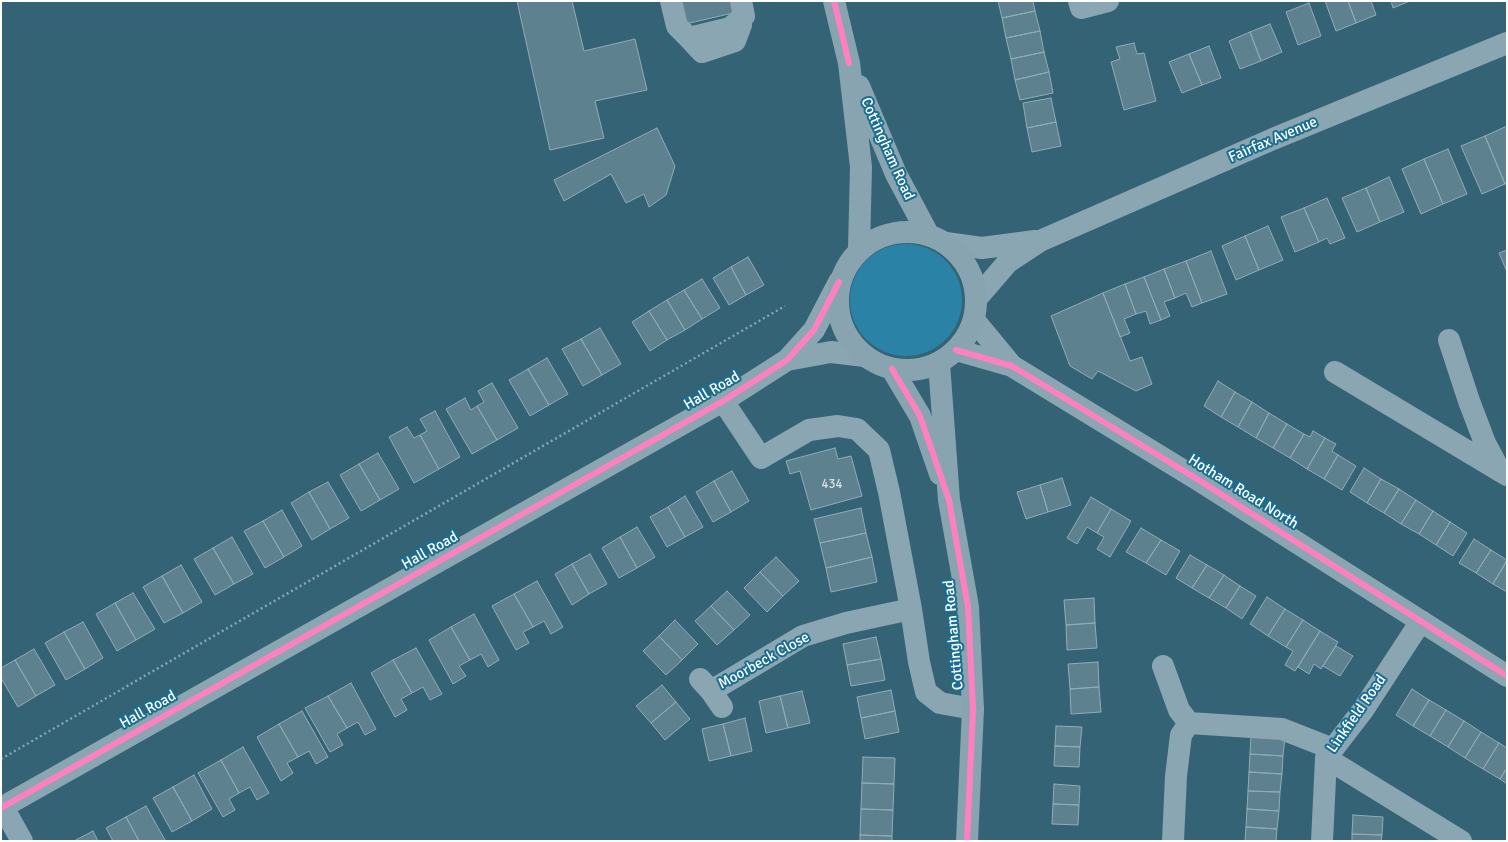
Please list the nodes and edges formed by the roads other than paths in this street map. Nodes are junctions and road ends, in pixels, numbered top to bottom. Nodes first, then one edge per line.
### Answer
1 (671, 1) edge
2 (834, 1) edge
3 (1079, 1) edge
4 (1108, 1) edge
5 (743, 8) edge
6 (1506, 46) edge
7 (849, 63) junction
8 (937, 238) junction
9 (1040, 240) junction
10 (859, 249) junction
11 (839, 282) junction
12 (976, 299) junction
13 (974, 320) junction
14 (1450, 340) dead end
15 (865, 356) junction
16 (947, 356) junction
17 (787, 360) junction
18 (1012, 366) junction
19 (892, 369) junction
20 (1335, 372) dead end
21 (723, 401) junction
22 (1503, 473) edge
23 (949, 500) junction
24 (911, 609) junction
25 (1421, 621) junction
26 (1163, 666) dead end
27 (1507, 676) edge
28 (711, 692) dead end
29 (972, 709) junction
30 (1189, 723) junction
31 (1330, 754) junction
32 (2, 807) edge
33 (22, 841) edge
34 (967, 841) edge
35 (1173, 841) edge
36 (1322, 841) edge
37 (1461, 841) edge

1 - 5 street
2 - 7 main road, Cottingham Road
3 - 4 street
6 - 9 street, Fairfax Avenue
7 - 8 main road, Cottingham Road
7 - 10 main road, Cottingham Road
8 - 9 street, Fairfax Avenue
8 - 10 main road
8 - 12 main road
9 - 12 street, Fairfax Avenue
10 - 11 main road
11 - 15 main road
11 - 17 street, Hall Road
12 - 13 main road
13 - 16 main road
13 - 18 street, Hotham Road North
14 - 22 street
15 - 17 street, Hall Road
15 - 19 main road
16 - 18 street, Hotham Road North
16 - 19 main road
16 - 23 main road, Cottingham Road
17 - 21 street, Hall Road
18 - 25 street, Hotham Road North
19 - 23 main road, Cottingham Road
20 - 22 street
21 - 24 street
21 - 32 street, Hall Road
23 - 29 main road, Cottingham Road
24 - 28 street, Moorbeck Close
24 - 29 street
25 - 27 street, Hotham Road North
25 - 31 street, Linkfield Road
26 - 30 street
29 - 34 main road, Cottingham Road
30 - 31 street
30 - 35 street
31 - 36 street, Linkfield Road
31 - 37 street
32 - 33 street

